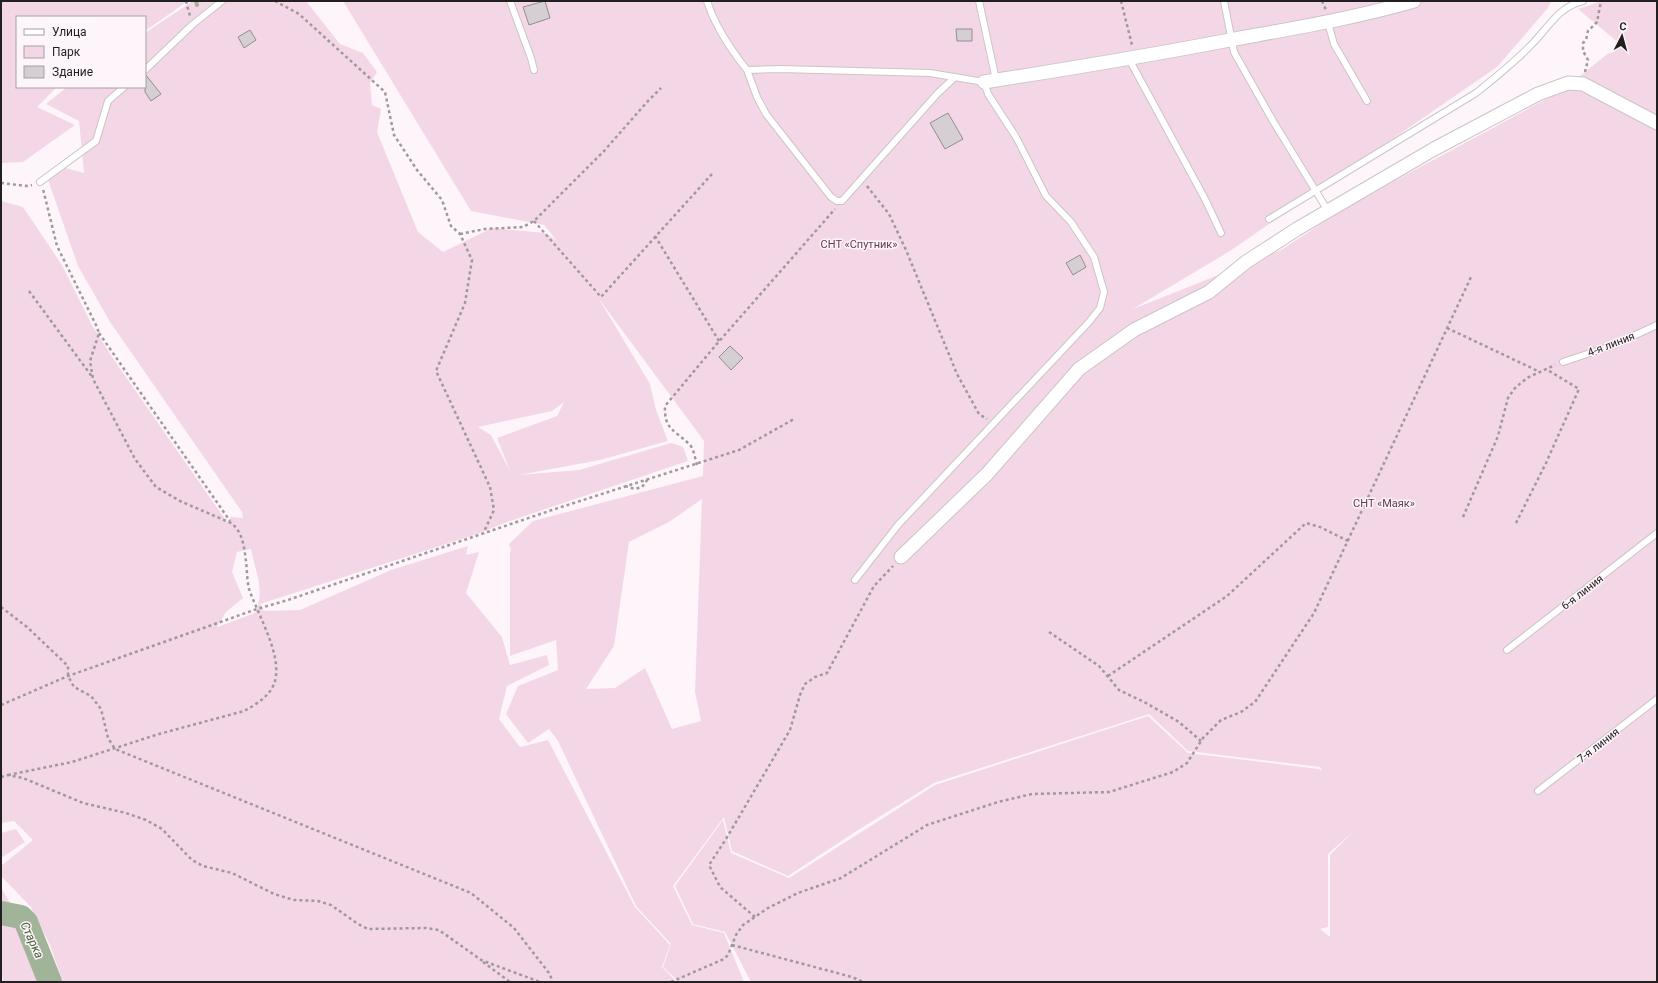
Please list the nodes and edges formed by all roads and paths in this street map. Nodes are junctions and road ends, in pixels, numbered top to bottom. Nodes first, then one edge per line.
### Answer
1 (186, 1) edge
2 (222, 1) edge
3 (275, 1) edge
4 (510, 1) edge
5 (707, 1) edge
6 (979, 1) edge
7 (1121, 1) edge
8 (1224, 1) edge
9 (1414, 1) edge
10 (1583, 1) edge
11 (1601, 1) edge
12 (1328, 23) junction
13 (192, 25) junction
14 (1232, 40) junction
15 (1133, 58) junction
16 (146, 69) edge
17 (534, 70) dead end
18 (747, 70) junction
19 (955, 78) junction
20 (990, 81) junction
21 (1583, 84) junction
22 (123, 88) edge
23 (661, 88) dead end
24 (1368, 101) dead end
25 (1657, 123) edge
26 (712, 174) dead end
27 (862, 179) junction
28 (40, 182) junction
29 (1, 183) edge
30 (1316, 192) junction
31 (842, 201) junction
32 (1328, 211) junction
33 (1269, 219) dead end
34 (534, 221) junction
35 (1221, 233) dead end
36 (460, 234) junction
37 (655, 236) junction
38 (1471, 277) dead end
39 (29, 291) dead end
40 (1657, 325) edge
41 (1447, 328) junction
42 (99, 333) junction
43 (719, 342) junction
44 (1563, 362) joint
45 (1545, 369) junction
46 (1538, 372) junction
47 (93, 379) junction
48 (794, 419) dead end
49 (992, 423) junction
50 (697, 465) junction
51 (648, 479) junction
52 (625, 486) junction
53 (1463, 518) dead end
54 (231, 523) junction
55 (1516, 523) dead end
56 (1657, 533) edge
57 (482, 534) junction
58 (1348, 541) junction
59 (901, 557) joint
60 (855, 580) dead end
61 (1, 607) edge
62 (257, 609) junction
63 (1049, 632) dead end
64 (1507, 650) dead end
65 (68, 676) junction
66 (1108, 676) junction
67 (1657, 699) edge
68 (1, 705) edge
69 (1201, 741) junction
70 (115, 749) junction
71 (8, 775) junction
72 (1, 777) edge
73 (1538, 792) dead end
74 (755, 917) junction
75 (732, 944) junction
76 (481, 960) junction
77 (510, 982) edge
78 (540, 982) edge
79 (553, 982) edge
80 (672, 982) edge
81 (863, 982) edge

1 - 13 path
2 - 13 lane
3 - 36 path
4 - 17 lane
5 - 18 lane
6 - 20 lane
7 - 15 path
8 - 14 lane
9 - 12 street
10 - 30 lane
11 - 21 path
12 - 14 street
12 - 24 lane
13 - 16 lane
14 - 15 street
14 - 30 lane
15 - 20 street
15 - 35 lane
18 - 19 lane
18 - 31 lane
19 - 20 lane
19 - 27 lane
20 - 49 lane
21 - 25 street
21 - 32 street
22 - 28 lane
23 - 34 path
26 - 37 path
27 - 31 lane
27 - 49 path
28 - 29 path
28 - 42 path
30 - 32 lane
30 - 33 lane
31 - 43 path
32 - 59 street
34 - 36 path
34 - 37 path
36 - 57 path
37 - 43 path
38 - 41 path
39 - 47 path
40 - 44 lane, 4-я линия
41 - 46 path
41 - 58 path
42 - 47 path
42 - 54 path
43 - 50 path
44 - 45 path
45 - 46 path
45 - 55 path
46 - 53 path
47 - 54 path
48 - 50 path
49 - 60 lane
50 - 51 path
51 - 52 path
51 - 52 path
52 - 57 path
54 - 62 path
56 - 64 lane, 6-я линия
57 - 62 path
58 - 66 path
58 - 69 path
59 - 74 path
61 - 65 path
62 - 65 path
62 - 70 path
63 - 66 path
65 - 68 path
65 - 70 path
66 - 69 path
67 - 73 lane, 7-я линия
69 - 74 path
70 - 71 path
70 - 79 path
71 - 72 path
71 - 76 path
74 - 75 path
75 - 80 path
75 - 81 path
76 - 77 path
76 - 78 path

